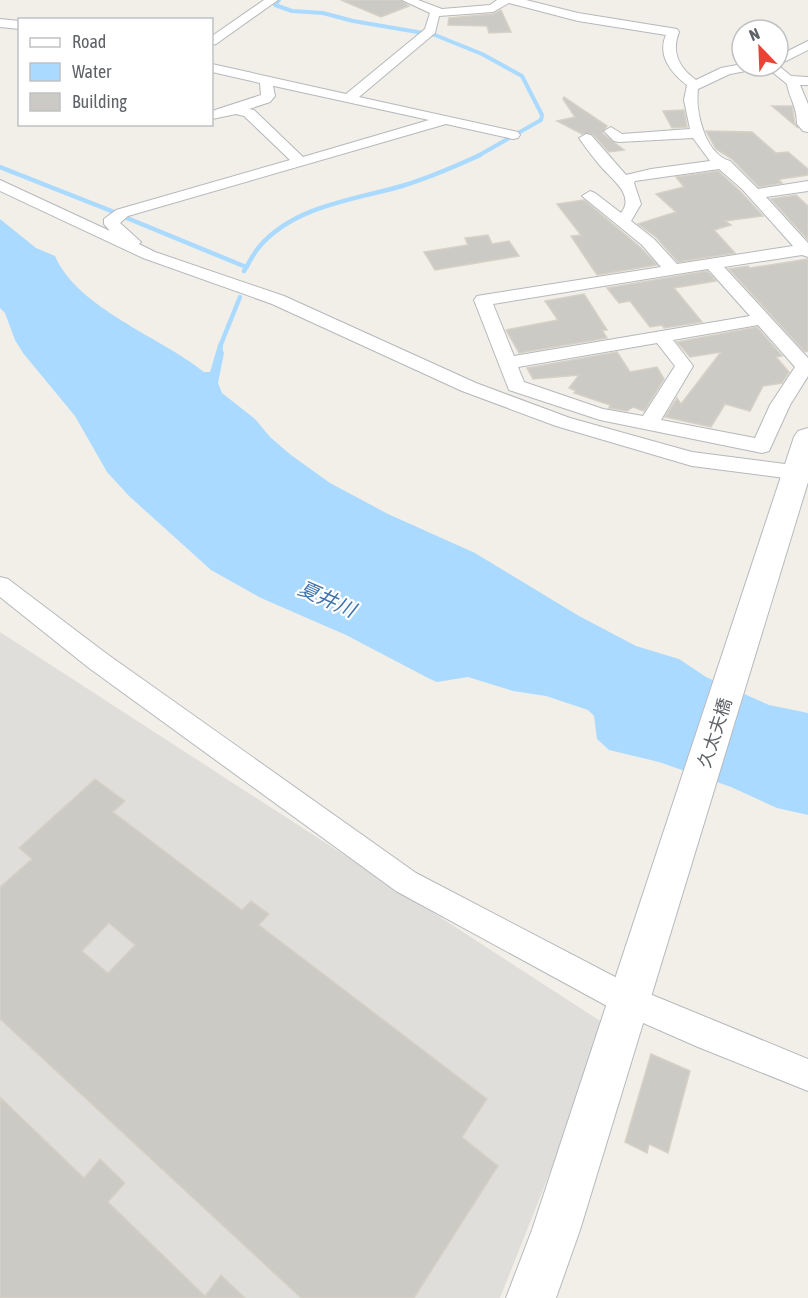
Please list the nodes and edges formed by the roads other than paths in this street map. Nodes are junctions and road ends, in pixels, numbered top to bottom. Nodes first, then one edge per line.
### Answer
1 (272, 0) edge
2 (408, 0) edge
3 (505, 0) edge
4 (512, 0) edge
5 (438, 12) junction
6 (0, 23) edge
7 (18, 24) edge
8 (213, 40) edge
9 (808, 45) edge
10 (790, 55) edge
11 (213, 68) edge
12 (730, 69) edge
13 (784, 78) edge
14 (793, 81) junction
15 (808, 81) edge
16 (273, 82) junction
17 (695, 85) junction
18 (350, 98) junction
19 (235, 110) junction
20 (213, 115) edge
21 (446, 120) junction
22 (808, 128) edge
23 (611, 131) dead end
24 (699, 133) junction
25 (513, 135) dead end
26 (586, 138) dead end
27 (300, 162) junction
28 (725, 164) junction
29 (0, 185) edge
30 (627, 186) junction
31 (808, 186) edge
32 (755, 194) junction
33 (621, 221) junction
34 (807, 250) edge
35 (149, 255) junction
36 (712, 263) junction
37 (672, 269) junction
38 (762, 319) junction
39 (660, 336) junction
40 (508, 363) junction
41 (648, 424) junction
42 (808, 437) edge
43 (800, 475) edge
44 (0, 585) edge
45 (632, 994) junction
46 (808, 1075) edge
47 (531, 1298) edge

1 - 8 street
2 - 5 street
3 - 5 street
4 - 17 street
5 - 18 street
6 - 7 street
9 - 10 street
11 - 16 street
12 - 17 street
13 - 14 street
14 - 15 street
14 - 22 street
16 - 18 street
16 - 19 street
17 - 24 street
18 - 21 street
19 - 20 street
19 - 27 street
21 - 25 street
21 - 27 street
23 - 24 street
24 - 28 street
26 - 30 street
27 - 35 street
28 - 30 street
28 - 32 street
29 - 35 street
30 - 33 street
30 - 33 street
31 - 32 street
32 - 34 street
33 - 37 street
34 - 36 street
35 - 43 street
36 - 37 street
36 - 38 street
37 - 40 street
38 - 39 street
38 - 41 street
39 - 40 street
39 - 41 street
40 - 41 street
42 - 43 street, 久太夫橋
43 - 45 street, 久太夫橋
44 - 45 street
45 - 46 street
45 - 47 street, 久太夫橋

